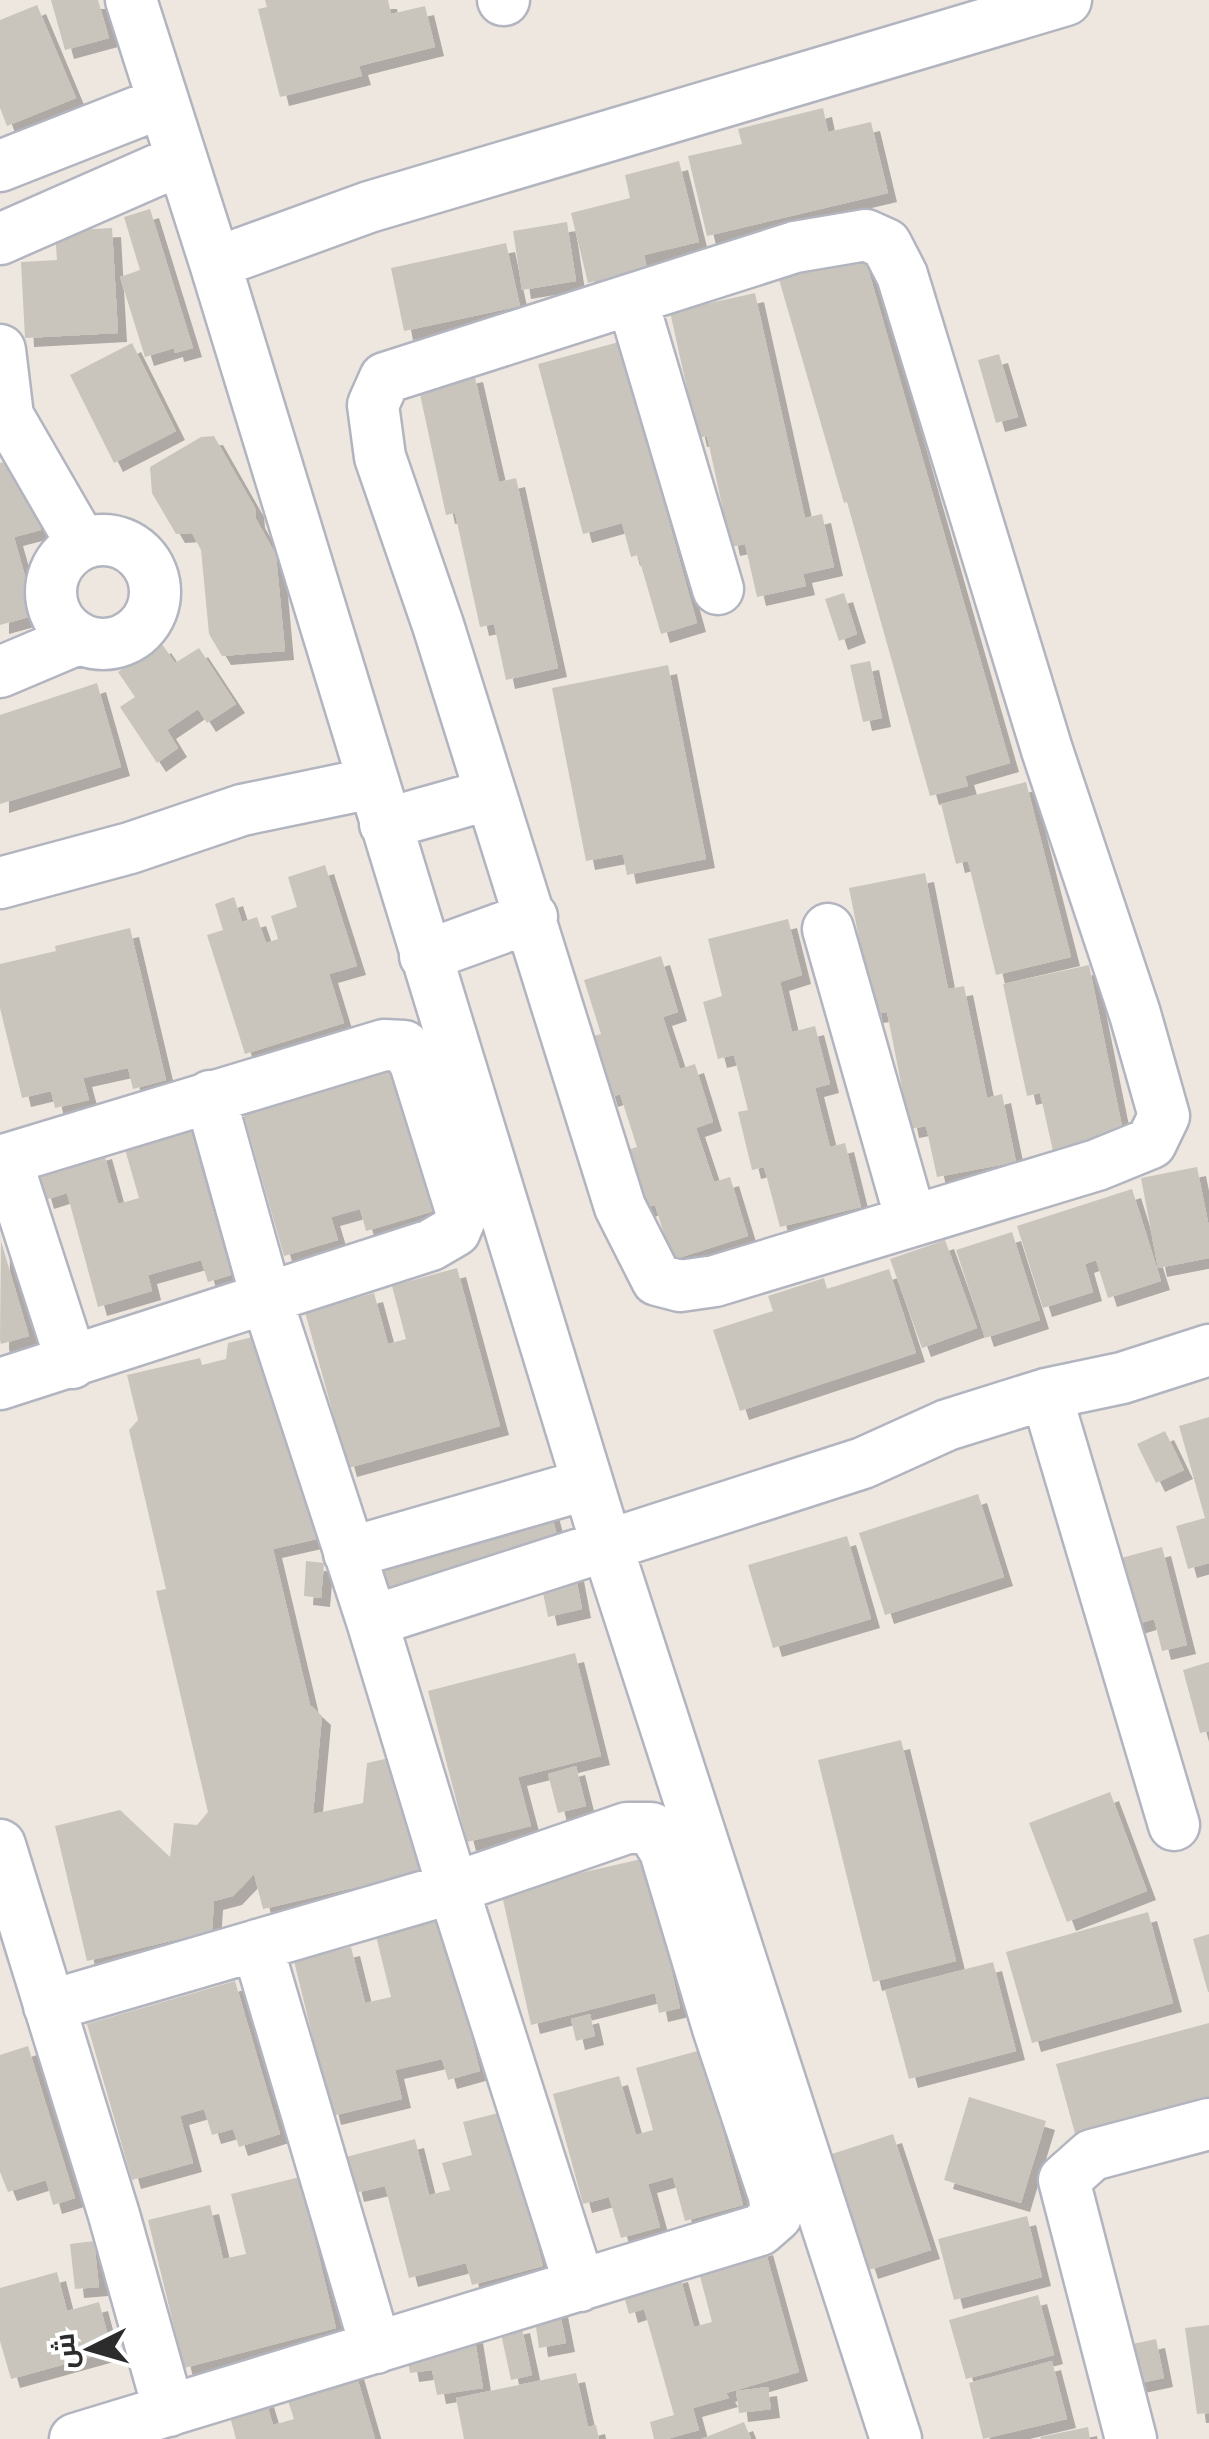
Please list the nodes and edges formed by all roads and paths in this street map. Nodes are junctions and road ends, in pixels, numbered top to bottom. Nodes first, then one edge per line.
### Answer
1 (131, 0) edge
2 (1066, 0) edge
3 (162, 102) junction
4 (180, 160) junction
5 (0, 166) edge
6 (0, 239) edge
7 (215, 262) junction
8 (632, 299) junction
9 (0, 350) edge
10 (4, 417) edge
11 (82, 544) junction
12 (718, 589) dead end
13 (78, 639) junction
14 (0, 672) edge
15 (491, 794) junction
16 (379, 804) junction
17 (0, 883) edge
18 (532, 917) junction
19 (828, 929) dead end
20 (426, 956) junction
21 (210, 1096) junction
22 (3, 1160) edge
23 (911, 1220) junction
24 (267, 1300) junction
25 (1209, 1350) edge
26 (72, 1364) junction
27 (0, 1384) edge
28 (1046, 1394) junction
29 (588, 1484) junction
30 (607, 1546) junction
31 (350, 1553) junction
32 (372, 1621) junction
33 (1174, 1825) dead end
34 (0, 1845) edge
35 (453, 1888) junction
36 (258, 1945) junction
37 (50, 2006) junction
38 (1209, 2124) edge
39 (580, 2286) junction
40 (376, 2348) junction
41 (169, 2411) junction
42 (75, 2439) edge
43 (896, 2439) edge
44 (1131, 2439) edge

1 - 3 street
2 - 7 street
3 - 4 street
3 - 5 street
4 - 6 street
4 - 7 street
7 - 16 street
8 - 12 street
8 - 15 street
8 - 23 street
9 - 10 street
10 - 11 street
11 - 13 street
11 - 13 street
13 - 14 street
15 - 16 street
15 - 18 street
16 - 17 street
16 - 20 street
18 - 20 street
18 - 23 street
19 - 23 street
20 - 29 street
21 - 22 street
21 - 24 street
21 - 24 street
22 - 26 street
24 - 26 street
24 - 31 street
25 - 28 street
26 - 27 street
28 - 30 street
28 - 33 street
29 - 30 street
29 - 31 street
30 - 32 street
30 - 43 street
31 - 32 street
32 - 35 street
34 - 37 street
35 - 36 street
35 - 39 street
35 - 39 street
36 - 37 street
36 - 40 street
37 - 41 street
38 - 44 street
39 - 40 street
40 - 41 street
41 - 42 street

